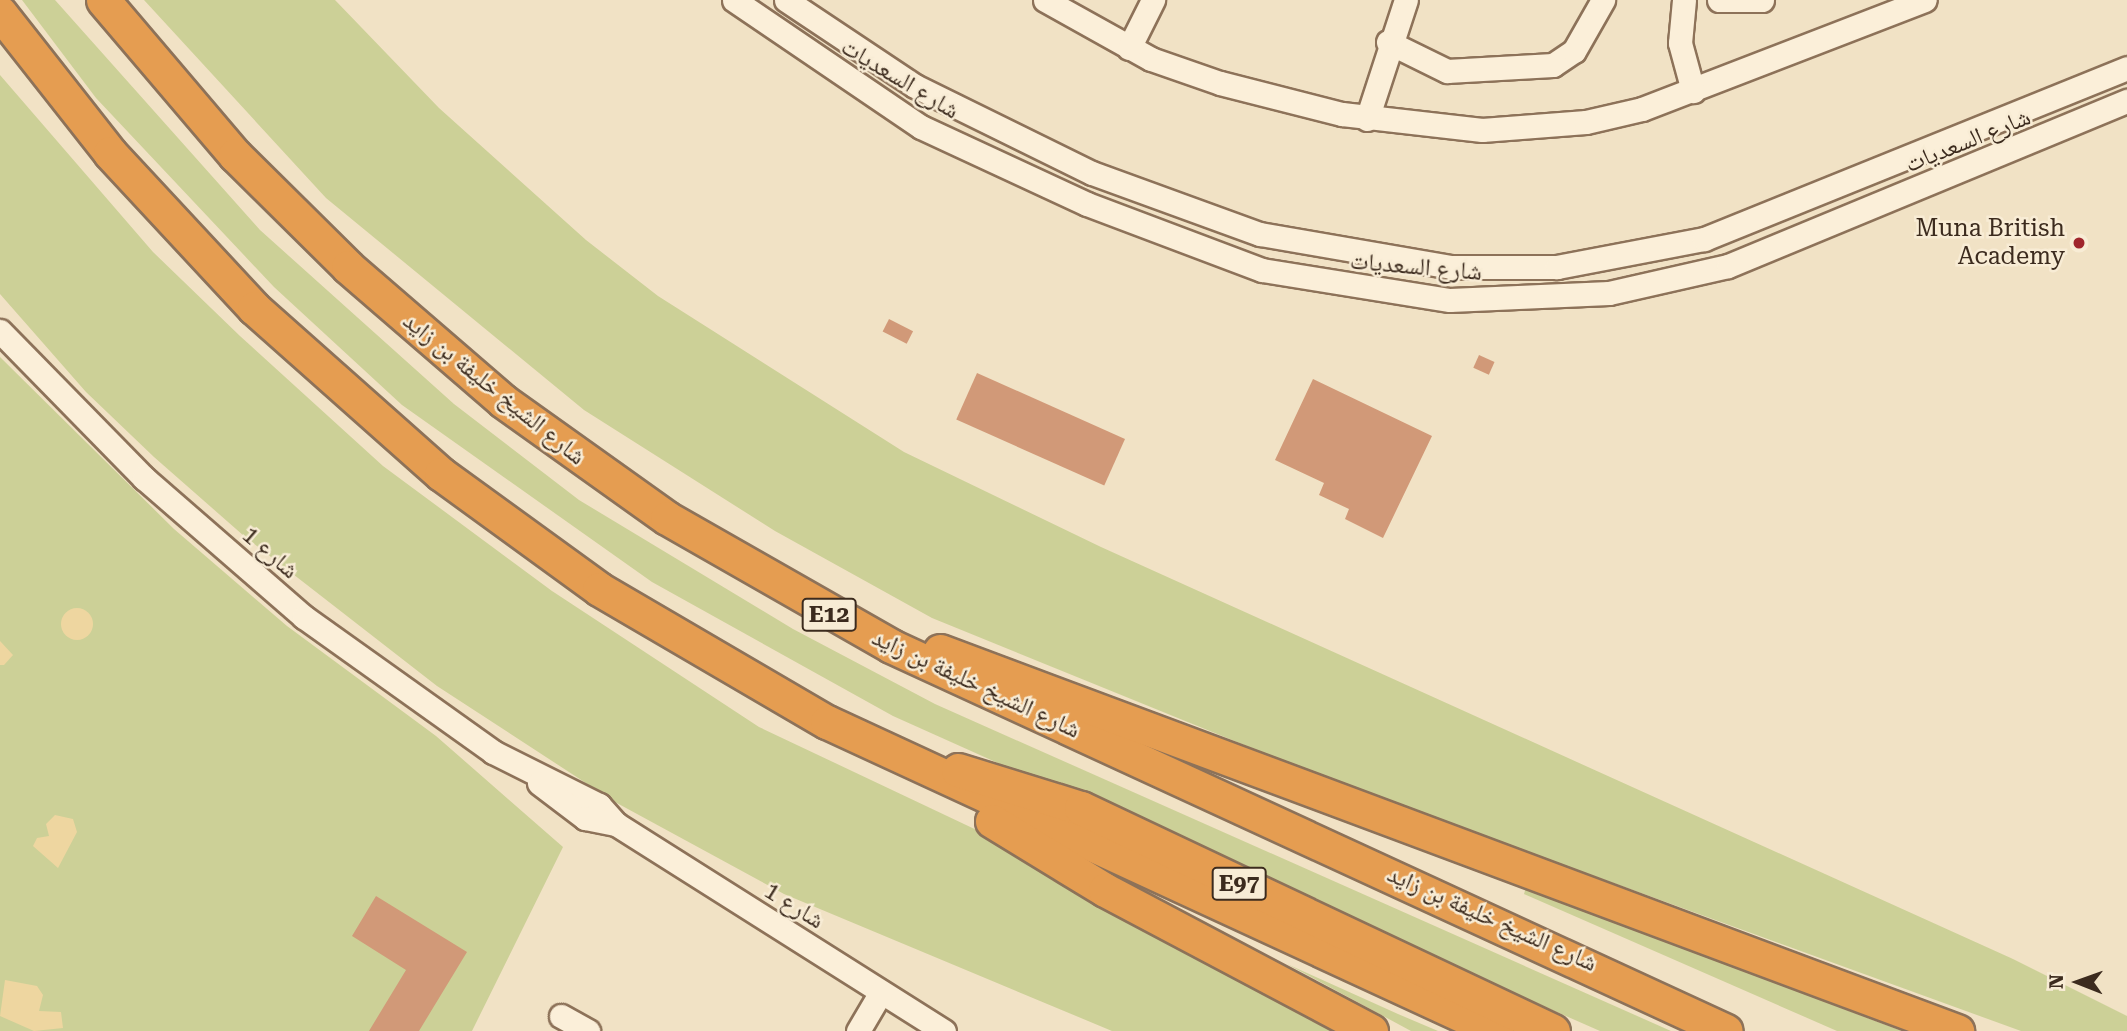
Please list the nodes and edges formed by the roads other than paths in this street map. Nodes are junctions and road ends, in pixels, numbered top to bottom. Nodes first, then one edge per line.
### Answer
1 (103, 0) edge
2 (734, 0) edge
3 (786, 0) edge
4 (1045, 0) edge
5 (1153, 0) edge
6 (1406, 0) edge
7 (1603, 0) edge
8 (1684, 0) edge
9 (1719, 0) edge
10 (1762, 0) edge
11 (1925, 0) edge
12 (0, 13) edge
13 (1388, 42) junction
14 (1129, 48) junction
15 (2127, 68) edge
16 (1693, 91) junction
17 (2127, 101) edge
18 (1367, 119) junction
19 (0, 331) edge
20 (891, 646) junction
21 (917, 766) junction
22 (881, 992) junction
23 (561, 1016) dead end
24 (1713, 1023) edge
25 (588, 1031) edge
26 (858, 1031) edge
27 (944, 1031) edge
28 (1371, 1031) edge
29 (1496, 1031) edge
30 (1553, 1031) edge
31 (1750, 1031) edge
32 (1957, 1031) edge

1 - 20 highway, شارع الشيخ خليفة بن زايد / E12
2 - 17 street, شارع السعديات
3 - 15 street, شارع السعديات
4 - 14 street
5 - 14 street
6 - 13 street
7 - 13 street
8 - 16 street
9 - 10 street
11 - 16 street
12 - 21 highway
13 - 18 street
14 - 18 street
16 - 18 street
19 - 22 street, شارع 1
20 - 24 highway, شارع الشيخ خليفة بن زايد / E12
20 - 32 highway
21 - 28 highway
21 - 29 highway
21 - 30 highway, E97
22 - 26 street
22 - 27 street, شارع 1
23 - 25 street
24 - 31 highway, شارع الشيخ خليفة بن زايد

